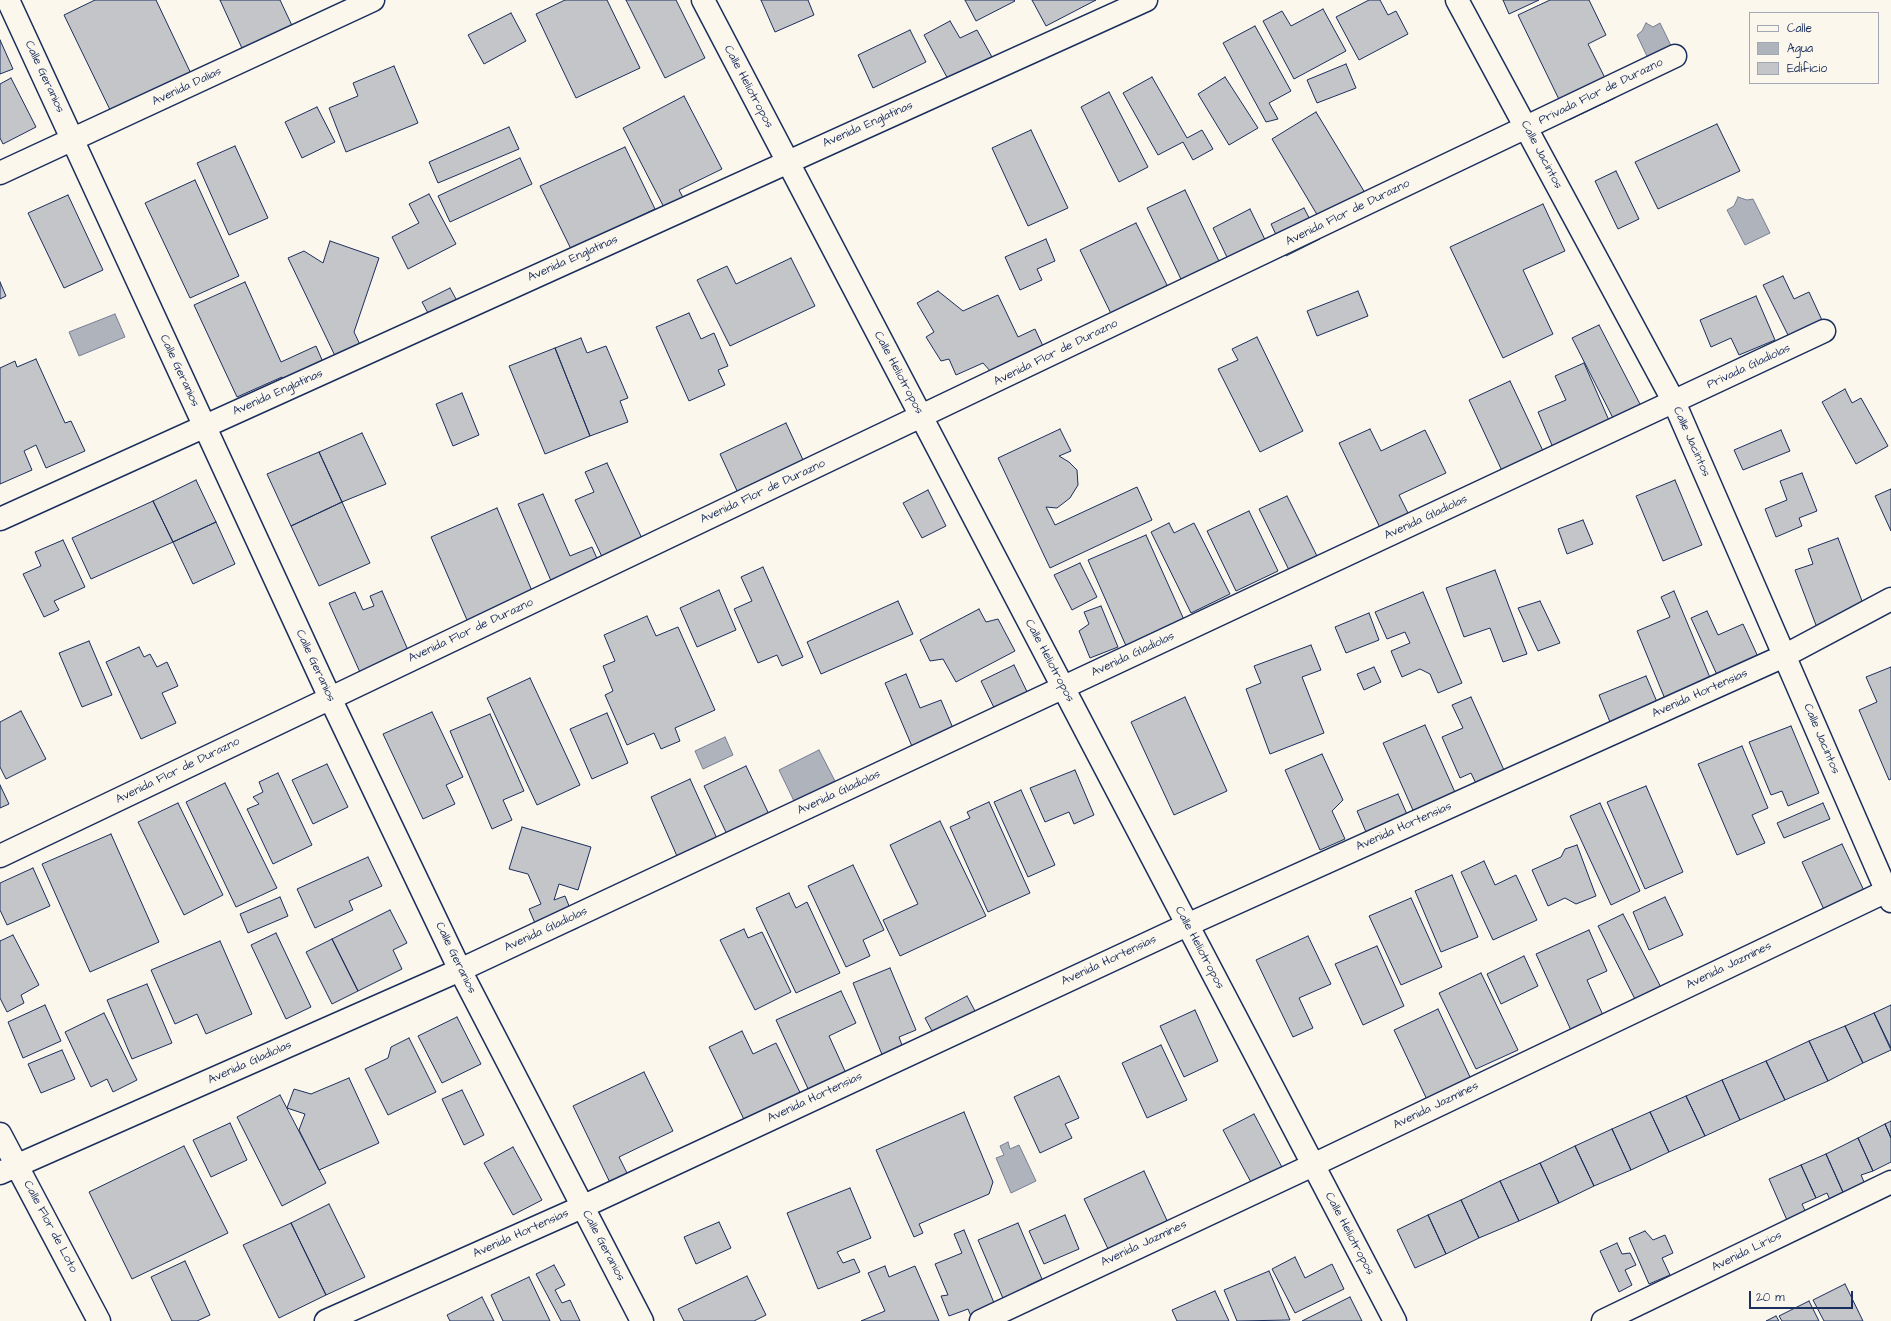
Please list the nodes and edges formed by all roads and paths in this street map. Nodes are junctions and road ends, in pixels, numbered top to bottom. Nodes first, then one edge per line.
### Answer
1 (8, 0) edge
2 (373, 0) edge
3 (703, 0) edge
4 (1146, 0) edge
5 (1457, 0) edge
6 (1675, 56) dead end
7 (1526, 128) junction
8 (73, 140) junction
9 (787, 162) junction
10 (0, 173) edge
11 (1824, 331) dead end
12 (1674, 402) junction
13 (921, 417) junction
14 (205, 426) junction
15 (0, 519) edge
16 (1891, 599) edge
17 (1784, 656) junction
18 (1063, 688) junction
19 (330, 698) junction
20 (0, 856) edge
21 (1889, 894) edge
22 (1187, 925) junction
23 (460, 970) junction
24 (0, 1134) edge
25 (1313, 1165) junction
26 (8, 1169) edge
27 (1891, 1182) edge
28 (582, 1207) junction
29 (99, 1321) edge
30 (326, 1321) edge
31 (642, 1321) edge
32 (981, 1321) edge
33 (1395, 1321) edge
34 (1603, 1321) edge

1 - 8 street, Calle Geranios
2 - 8 street, Avenida Dalias
3 - 9 street, Calle Heliotropos
4 - 9 street, Avenida Englatinas
5 - 7 street, Calle Jacintos
6 - 7 street, Privada Flor de Durazno
7 - 12 street, Calle Jacintos
7 - 13 street, Avenida Flor de Durazno
8 - 10 street, Avenida Dalias
8 - 14 street, Calle Geranios
9 - 13 street, Calle Heliotropos
9 - 14 street, Avenida Englatinas
11 - 12 street, Privada Gladiolas
12 - 17 street, Calle Jacintos
12 - 18 street, Avenida Gladiolas
13 - 18 street, Calle Heliotropos
13 - 19 street, Avenida Flor de Durazno
14 - 15 street, Avenida Englatinas
14 - 19 street, Calle Geranios
16 - 17 street, Avenida Hortensias
17 - 21 street, Calle Jacintos
17 - 22 street, Avenida Hortensias
18 - 22 street, Calle Heliotropos
18 - 23 street, Avenida Gladiolas
19 - 20 street, Avenida Flor de Durazno
19 - 23 street, Calle Geranios
21 - 25 street, Avenida Jazmines
22 - 25 street, Calle Heliotropos
22 - 28 street, Avenida Hortensias
23 - 26 street, Avenida Gladiolas
23 - 28 street, Calle Geranios
24 - 26 street, Calle Flor de Loto
25 - 32 street, Avenida Jazmines
25 - 33 street, Calle Heliotropos
26 - 29 street, Calle Flor de Loto
27 - 34 street, Avenida Lirios
28 - 30 street, Avenida Hortensias
28 - 31 street, Calle Geranios

